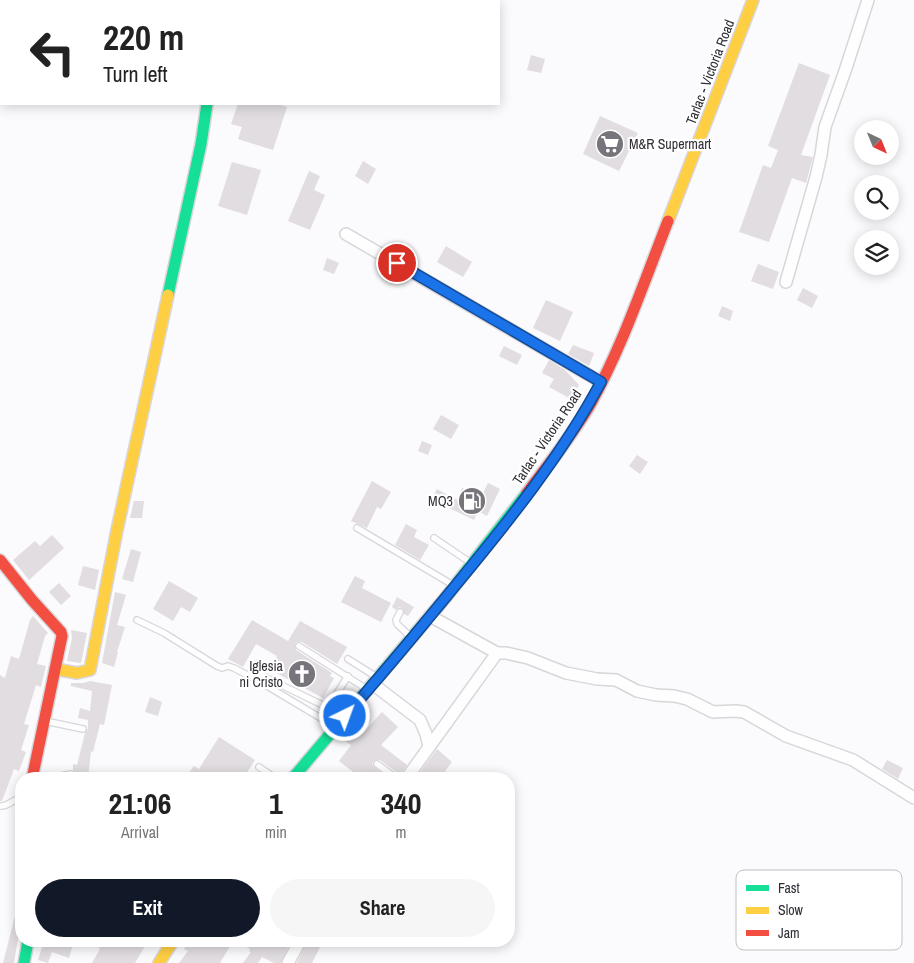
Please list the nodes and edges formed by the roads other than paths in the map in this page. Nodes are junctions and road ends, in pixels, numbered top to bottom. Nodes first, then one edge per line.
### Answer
1 (753, 0) edge
2 (868, 0) edge
3 (207, 105) edge
4 (346, 234) dead end
5 (786, 282) dead end
6 (601, 382) junction
7 (356, 528) dead end
8 (434, 538) dead end
9 (0, 560) edge
10 (472, 565) junction
11 (455, 586) junction
12 (400, 612) dead end
13 (430, 616) junction
14 (137, 620) dead end
15 (412, 638) junction
16 (299, 646) dead end
17 (497, 653) junction
18 (348, 659) dead end
19 (258, 663) dead end
20 (55, 669) junction
21 (348, 676) junction
22 (373, 685) junction
23 (327, 708) junction
24 (345, 716) junction
25 (43, 720) junction
26 (335, 728) junction
27 (83, 729) dead end
28 (429, 746) junction
29 (377, 764) dead end
30 (259, 767) dead end
31 (33, 772) edge
32 (266, 772) edge
33 (298, 772) edge
34 (388, 772) edge
35 (411, 772) edge
36 (914, 798) edge
37 (15, 800) edge
38 (0, 806) edge
39 (27, 947) edge
40 (169, 947) edge
41 (297, 947) edge
42 (24, 963) edge
43 (159, 963) edge
44 (288, 963) edge

1 - 6 main road, Tarlac - Victoria Road
2 - 5 street
3 - 20 main road
4 - 6 street
6 - 10 main road, Tarlac - Victoria Road
7 - 11 lane
8 - 10 lane
9 - 20 main road
10 - 11 main road, Tarlac - Victoria Road
11 - 13 main road, Tarlac - Victoria Road
12 - 15 lane
13 - 15 main road, Tarlac - Victoria Road
13 - 17 street
14 - 26 lane
15 - 22 main road, Tarlac - Victoria Road
16 - 21 lane
17 - 28 street
17 - 36 street
18 - 22 lane
19 - 23 lane
20 - 25 main road
21 - 22 lane
21 - 23 lane
22 - 24 main road, Tarlac - Victoria Road
22 - 28 street
23 - 24 lane
24 - 26 main road, Tarlac - Victoria Road
25 - 27 lane
25 - 31 main road
26 - 33 main road, Tarlac - Victoria Road
28 - 35 street
29 - 34 lane
30 - 32 lane
37 - 38 lane
39 - 42 main road
40 - 43 main road
41 - 44 street

